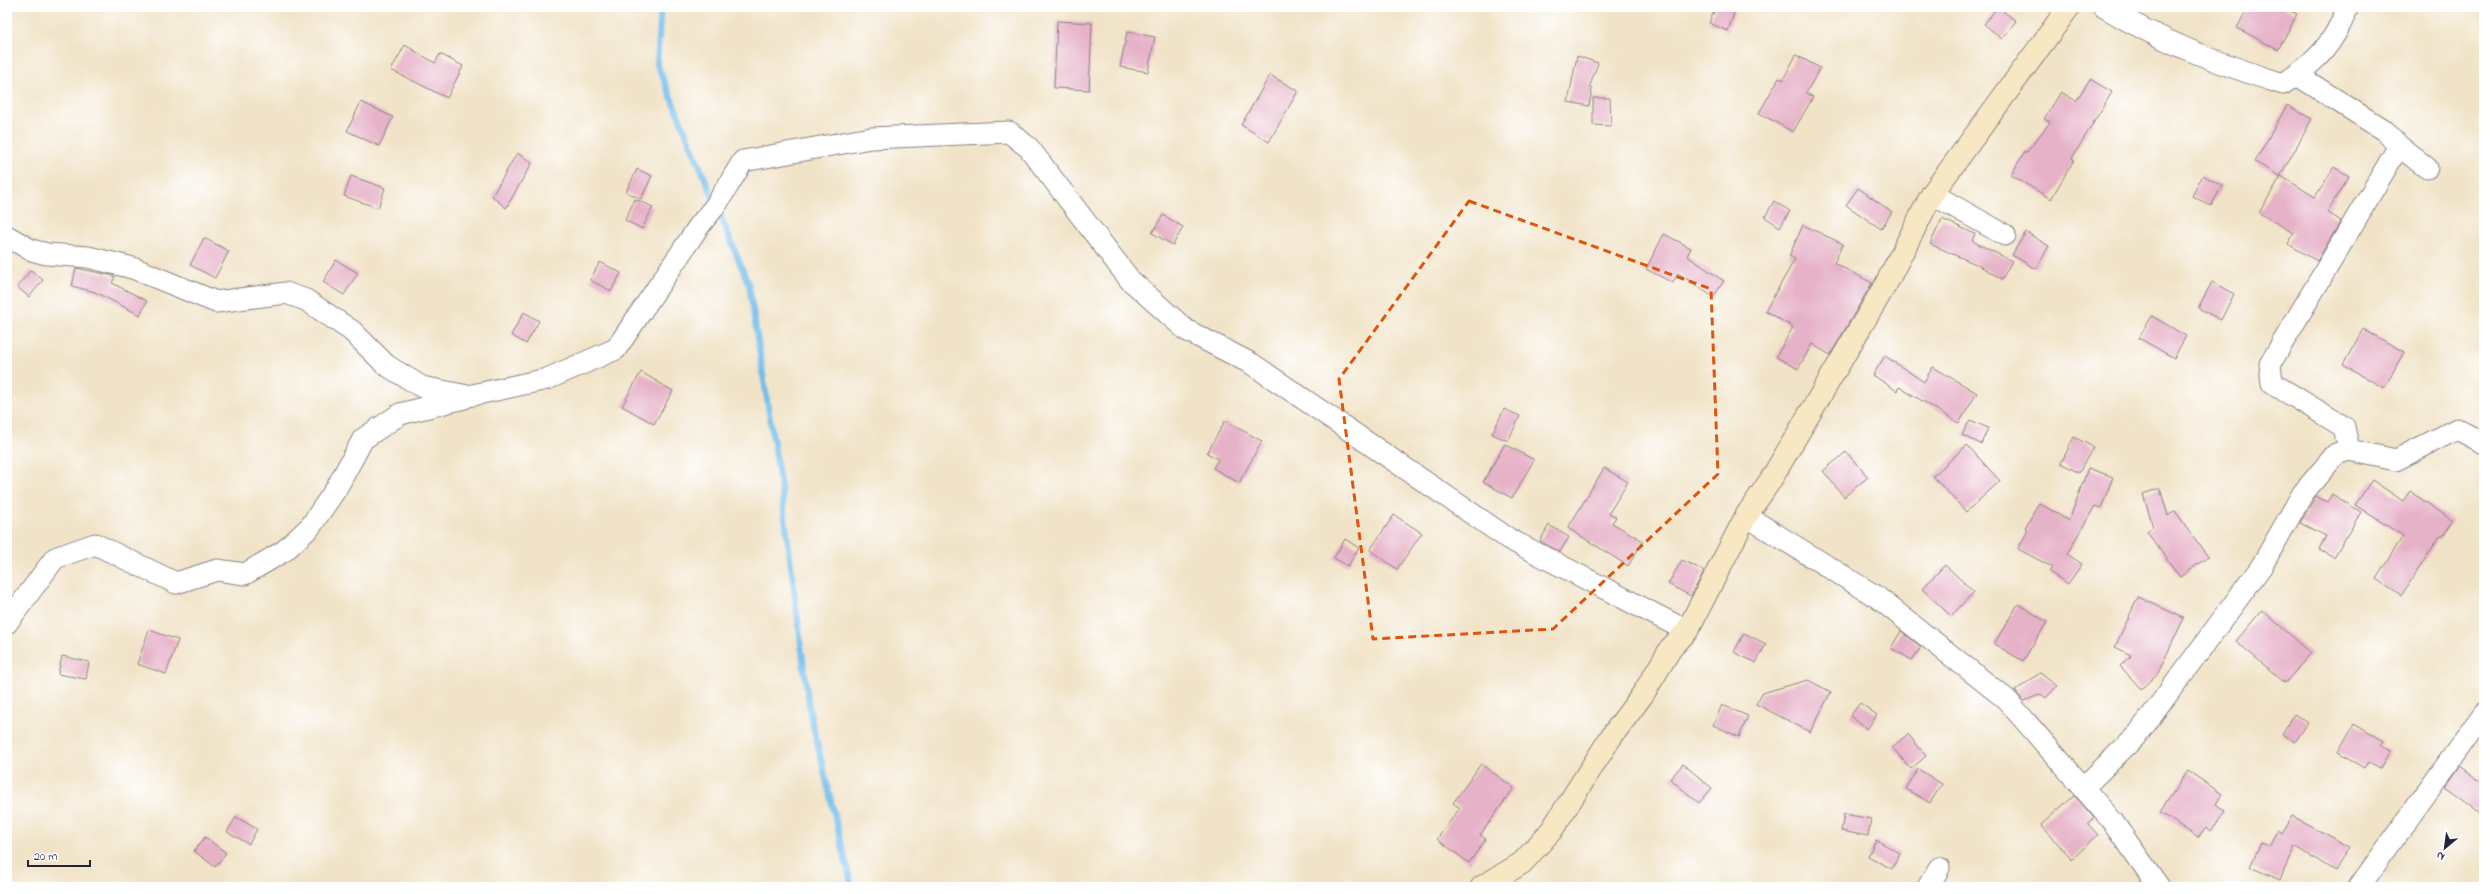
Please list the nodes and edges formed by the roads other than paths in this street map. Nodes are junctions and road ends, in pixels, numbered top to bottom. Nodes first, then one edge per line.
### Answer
1 (2069, 7) edge
2 (2104, 7) edge
3 (2348, 7) edge
4 (2297, 75) junction
5 (2399, 146) junction
6 (2427, 168) dead end
7 (1932, 194) junction
8 (2005, 235) dead end
9 (7, 236) edge
10 (468, 396) junction
11 (2484, 443) edge
12 (2349, 450) junction
13 (1746, 516) junction
14 (7, 622) edge
15 (1686, 631) junction
16 (2484, 713) edge
17 (2083, 788) junction
18 (1939, 868) dead end
19 (1482, 887) edge
20 (1928, 887) edge
21 (2159, 887) edge
22 (2359, 887) edge

1 - 7 street
2 - 4 street
3 - 4 street
4 - 5 street
5 - 6 street
5 - 12 street
7 - 8 street
7 - 13 street
9 - 10 street
10 - 14 street
10 - 15 street
11 - 12 street
12 - 17 street
13 - 15 street
13 - 17 street
15 - 19 street
16 - 22 street
17 - 21 street
18 - 20 street

